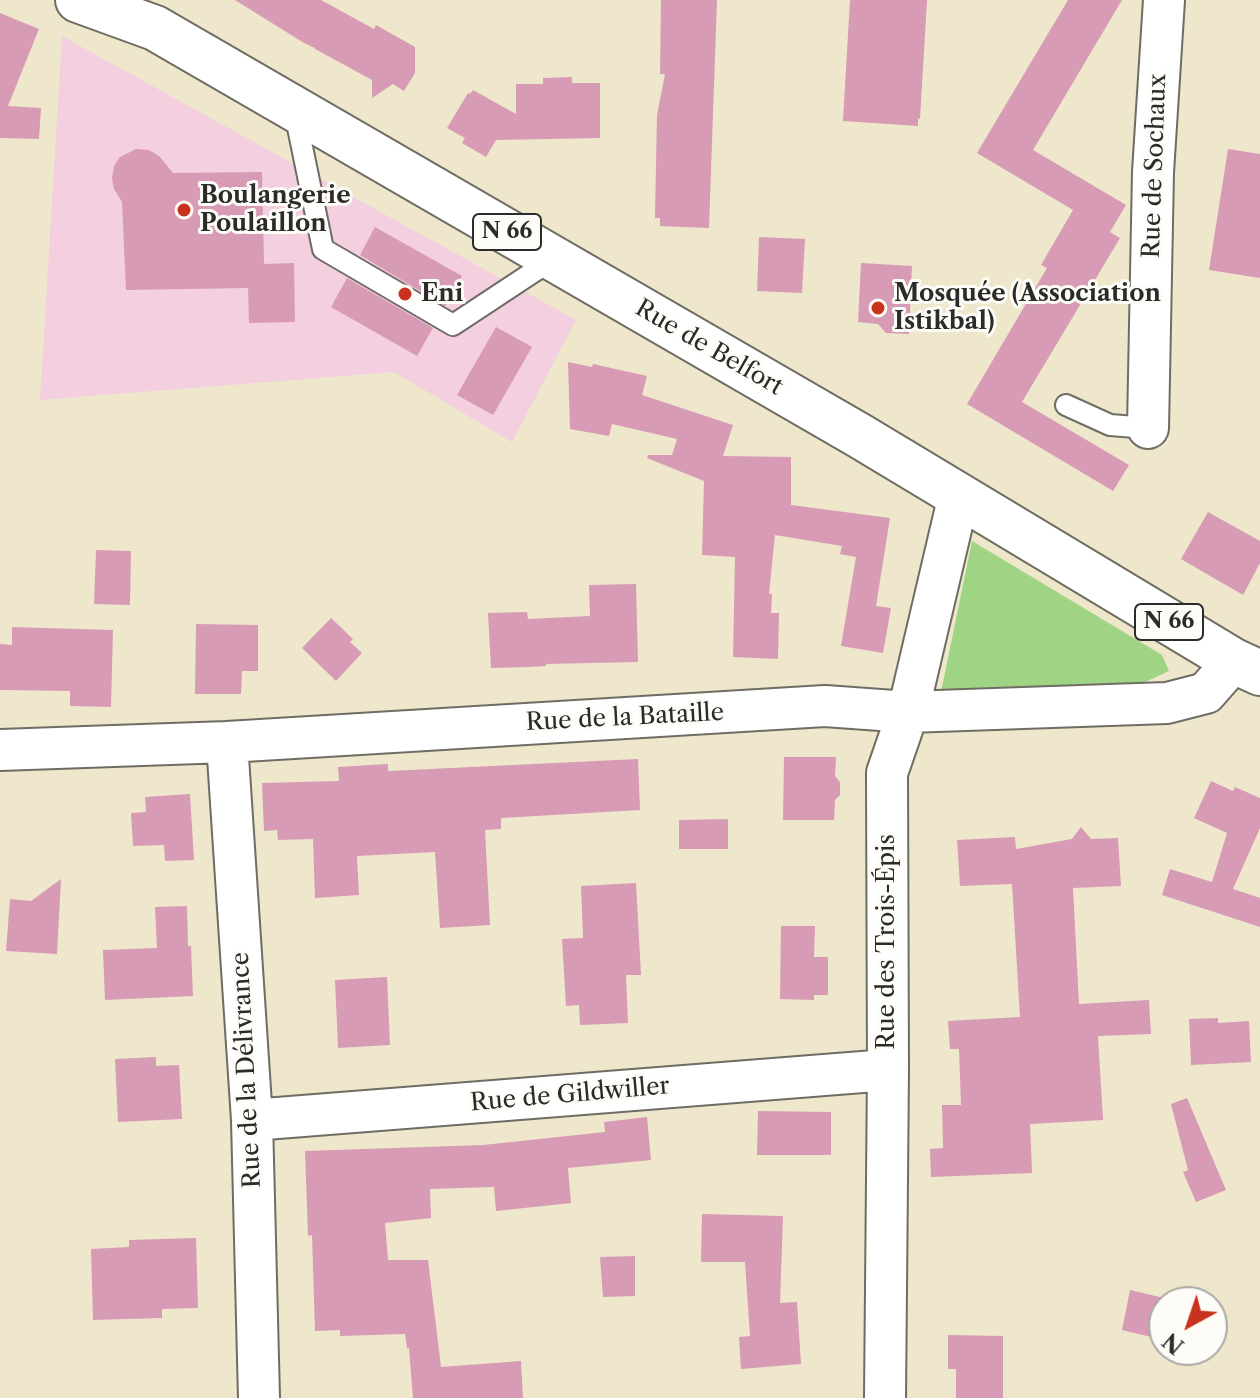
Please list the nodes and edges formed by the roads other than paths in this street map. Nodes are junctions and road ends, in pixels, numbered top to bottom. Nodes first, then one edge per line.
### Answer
1 (78, 0) edge
2 (1164, 0) edge
3 (144, 14) edge
4 (294, 109) junction
5 (553, 259) junction
6 (1066, 405) dead end
7 (1148, 428) joint
8 (959, 495) junction
9 (1247, 667) edge
10 (908, 712) junction
11 (227, 742) junction
12 (0, 750) edge
13 (888, 1070) junction
14 (252, 1120) junction
15 (259, 1398) edge
16 (885, 1398) edge

1 - 3 main road, Rue de Belfort / N 66
2 - 7 street, Rue de Sochaux
3 - 4 main road, Rue de Belfort / N 66
4 - 5 main road, Rue de Belfort / N 66
4 - 5 lane
5 - 8 main road, Rue de Belfort / N 66
6 - 7 lane
8 - 9 main road, Rue de Belfort / N 66
8 - 10 street, Rue des Trois-Épis
9 - 10 street, Rue de la Bataille
10 - 11 street, Rue de la Bataille
10 - 13 street, Rue des Trois-Épis
11 - 12 street, Rue de la Bataille
11 - 14 street, Rue de la Délivrance
13 - 14 street, Rue de Gildwiller
13 - 16 street, Rue des Trois-Épis
14 - 15 street, Rue de la Délivrance

